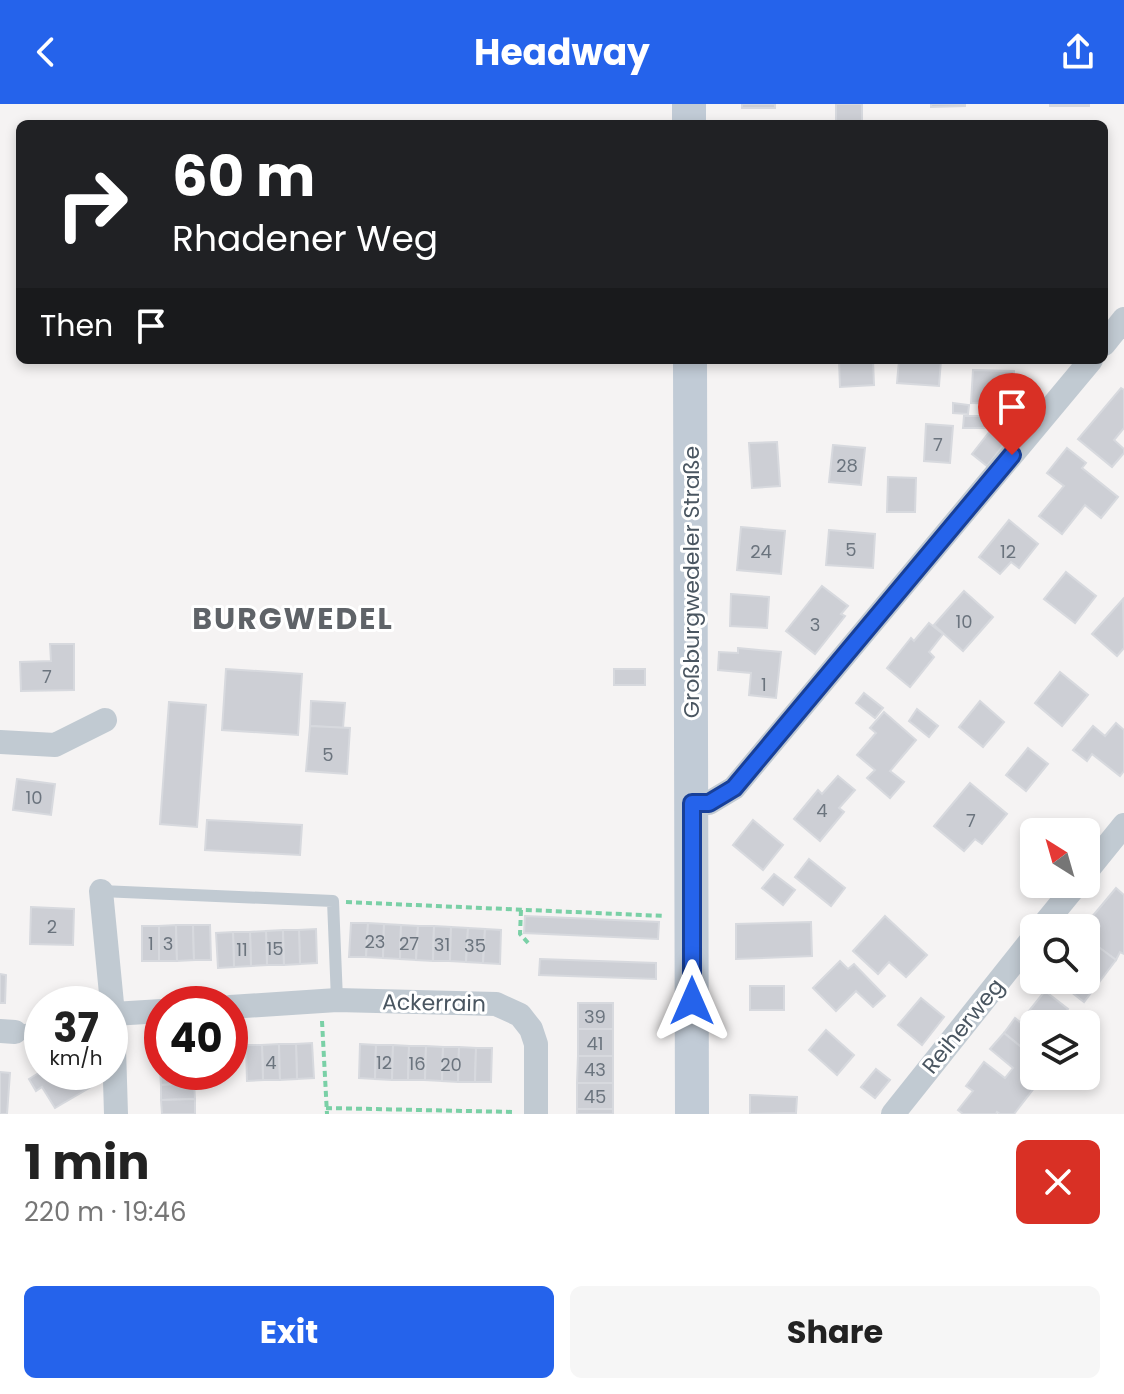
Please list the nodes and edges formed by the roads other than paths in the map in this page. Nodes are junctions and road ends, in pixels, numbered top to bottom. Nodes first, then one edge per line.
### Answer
1 (1124, 319) edge
2 (1108, 339) edge
3 (690, 364) edge
4 (1088, 364) edge
5 (105, 720) dead end
6 (0, 742) edge
7 (692, 803) junction
8 (1124, 825) edge
9 (1100, 855) edge
10 (101, 891) joint
11 (1066, 898) edge
12 (1052, 914) edge
13 (1020, 955) edge
14 (109, 986) edge
15 (329, 1001) junction
16 (248, 1006) edge
17 (115, 1090) edge
18 (536, 1113) edge
19 (116, 1114) edge
20 (692, 1114) edge
21 (893, 1114) edge

1 - 2 street
3 - 7 street, Großburgwedeler Straße
4 - 7 street
5 - 6 street
7 - 20 street, Großburgwedeler Straße
8 - 9 street
10 - 14 street
10 - 15 lane
11 - 12 street
13 - 21 street, Reiherweg
15 - 16 street, Ackerrain
15 - 18 street, Ackerrain
17 - 19 street

